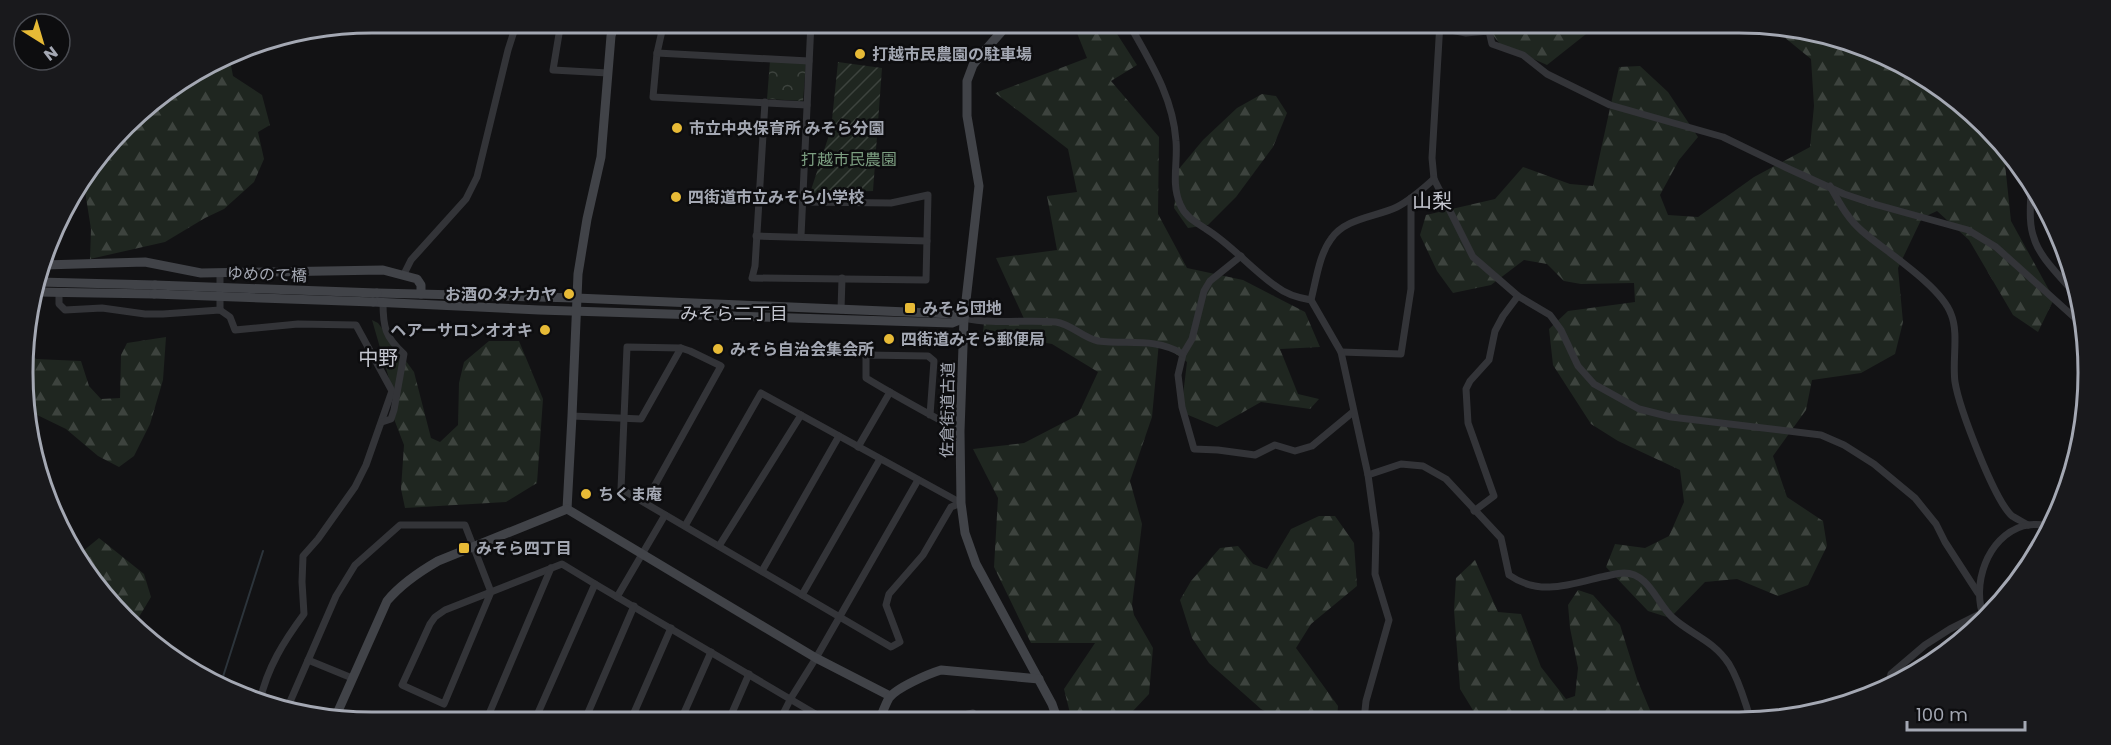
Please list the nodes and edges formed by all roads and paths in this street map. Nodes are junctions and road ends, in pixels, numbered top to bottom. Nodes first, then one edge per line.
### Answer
1 (513, 33) edge
2 (559, 33) edge
3 (612, 33) edge
4 (662, 33) edge
5 (810, 33) edge
6 (1000, 33) edge
7 (1134, 33) edge
8 (1440, 33) edge
9 (1489, 33) edge
10 (657, 53) junction
11 (809, 61) junction
12 (608, 72) junction
13 (765, 102) junction
14 (807, 105) junction
15 (1434, 179) junction
16 (1830, 186) junction
17 (1411, 198) junction
18 (2031, 200) edge
19 (802, 202) junction
20 (756, 236) junction
21 (801, 236) junction
22 (927, 241) junction
23 (1241, 256) junction
24 (51, 265) edge
25 (220, 273) junction
26 (404, 274) junction
27 (842, 278) junction
28 (2065, 281) edge
29 (46, 282) edge
30 (155, 290) junction
31 (43, 292) edge
32 (58, 292) junction
33 (421, 294) junction
34 (1518, 296) junction
35 (375, 297) junction
36 (576, 298) junction
37 (1311, 300) junction
38 (383, 302) junction
39 (220, 310) junction
40 (575, 310) junction
41 (841, 310) junction
42 (2073, 315) edge
43 (964, 318) junction
44 (681, 348) junction
45 (1341, 352) junction
46 (1183, 354) junction
47 (890, 392) junction
48 (1353, 412) junction
49 (801, 415) junction
50 (930, 415) junction
51 (573, 416) junction
52 (624, 418) junction
53 (382, 422) junction
54 (960, 432) junction
55 (838, 436) junction
56 (858, 447) junction
57 (880, 459) junction
58 (1368, 476) junction
59 (918, 480) junction
60 (645, 503) junction
61 (961, 503) junction
62 (567, 509) junction
63 (1474, 511) junction
64 (665, 515) junction
65 (2028, 525) junction
66 (2042, 525) edge
67 (685, 526) junction
68 (719, 546) junction
69 (474, 547) junction
70 (643, 555) junction
71 (551, 568) junction
72 (762, 571) junction
73 (595, 584) junction
74 (492, 592) junction
75 (1978, 593) junction
76 (802, 595) junction
77 (617, 597) junction
78 (634, 606) junction
79 (1982, 610) edge
80 (839, 616) junction
81 (1970, 621) edge
82 (671, 628) junction
83 (711, 652) junction
84 (816, 658) junction
85 (308, 660) junction
86 (749, 674) junction
87 (1890, 676) edge
88 (352, 678) junction
89 (1039, 679) junction
90 (261, 693) edge
91 (890, 696) junction
92 (791, 698) junction
93 (290, 701) edge
94 (337, 710) edge
95 (490, 712) edge
96 (538, 712) edge
97 (588, 712) edge
98 (634, 712) edge
99 (684, 712) edge
100 (732, 712) edge
101 (784, 712) edge
102 (813, 712) edge
103 (883, 712) edge
104 (1055, 712) edge
105 (1365, 712) edge
106 (1749, 712) edge

1 - 26 street
2 - 12 street
3 - 12 street
4 - 10 street
5 - 11 street
6 - 43 street, 佐倉街道古道
7 - 23 street
8 - 15 street
9 - 16 street
10 - 11 street
10 - 13 street
11 - 14 street
12 - 36 street
13 - 14 street
13 - 20 street
14 - 19 street
15 - 17 street
15 - 34 street
16 - 42 street
16 - 65 street
17 - 37 street
17 - 45 street
18 - 28 street
19 - 21 street
19 - 22 street
20 - 21 street
20 - 27 street
21 - 22 street
22 - 27 street
23 - 37 street
23 - 46 street
24 - 25 street
25 - 26 street
25 - 39 street
26 - 33 street
27 - 41 street
29 - 30 street
30 - 32 street
30 - 35 street, ゆめのて橋, bridge
31 - 32 street
32 - 39 street
33 - 35 street
33 - 36 street
34 - 63 street
34 - 75 street
35 - 38 street
36 - 40 street
36 - 41 street
37 - 45 street
38 - 40 street
38 - 53 street
39 - 53 street
40 - 43 street
40 - 51 street
41 - 43 street
43 - 46 street
43 - 54 street, 佐倉街道古道
44 - 52 street
44 - 52 street
44 - 60 street
45 - 48 street
46 - 48 street
47 - 50 street
47 - 50 street
47 - 56 street
48 - 58 street
49 - 55 street
49 - 67 street
49 - 68 street
50 - 54 street
51 - 52 street
51 - 62 street
52 - 60 street
53 - 90 street
54 - 61 street, 佐倉街道古道
55 - 56 street
55 - 72 street
56 - 57 street
57 - 59 street
57 - 76 street
58 - 63 street
58 - 105 street
59 - 61 street
59 - 80 street
60 - 64 street
61 - 80 street
61 - 89 street, 佐倉街道古道
62 - 69 street
62 - 70 street
63 - 106 street
64 - 67 street
64 - 70 street
65 - 66 street
65 - 75 street
67 - 68 street
68 - 72 street
69 - 74 street
69 - 85 street
69 - 88 street
70 - 77 street
70 - 84 street
71 - 73 street
71 - 74 street
71 - 95 street
72 - 76 street
73 - 77 street
73 - 96 street
74 - 74 street
75 - 79 street
76 - 80 street
77 - 78 street
78 - 82 street
78 - 97 street
80 - 84 street
81 - 87 street
82 - 83 street
82 - 98 street
83 - 86 street
83 - 99 street
84 - 91 street
84 - 92 street
85 - 88 street
85 - 93 street
86 - 92 street
86 - 100 street
88 - 94 street
89 - 91 street
89 - 104 street, 佐倉街道古道
91 - 103 street
92 - 101 street
92 - 102 street

